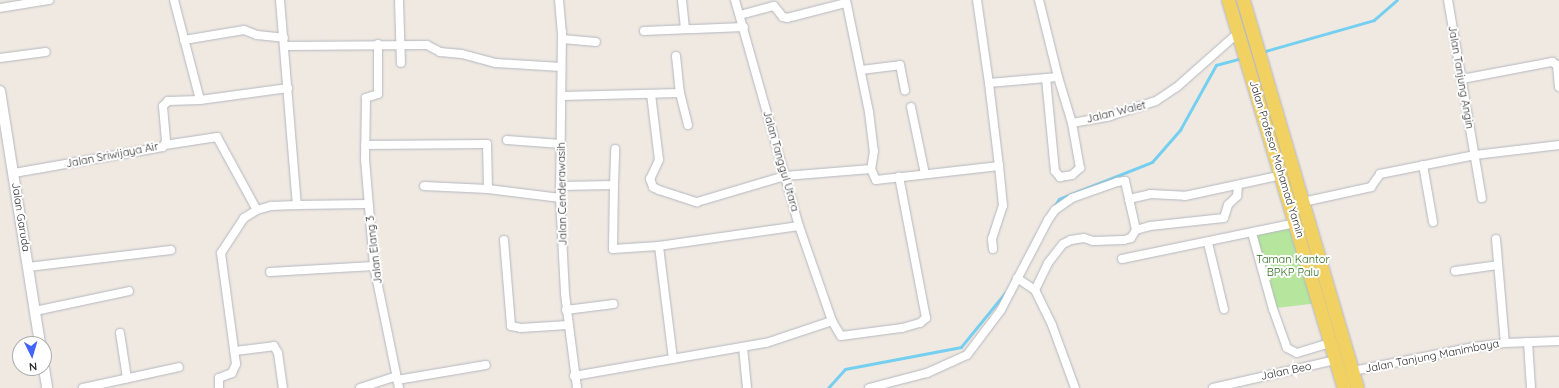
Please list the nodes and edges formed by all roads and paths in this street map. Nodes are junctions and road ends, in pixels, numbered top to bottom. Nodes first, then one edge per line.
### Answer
1 (49, 0) edge
2 (174, 0) edge
3 (280, 0) edge
4 (399, 0) edge
5 (559, 0) edge
6 (682, 0) edge
7 (735, 0) edge
8 (977, 0) edge
9 (1039, 0) edge
10 (1228, 0) edge
11 (1243, 0) edge
12 (1448, 0) edge
13 (846, 2) edge
14 (0, 8) edge
15 (740, 15) junction
16 (744, 27) junction
17 (685, 30) junction
18 (644, 31) dead end
19 (1239, 37) junction
20 (562, 39) junction
21 (184, 40) junction
22 (285, 42) junction
23 (596, 42) dead end
24 (378, 44) junction
25 (400, 44) junction
26 (46, 52) dead end
27 (676, 56) dead end
28 (0, 58) edge
29 (401, 63) dead end
30 (561, 67) junction
31 (861, 70) junction
32 (1058, 77) junction
33 (1046, 78) junction
34 (1462, 79) junction
35 (989, 83) junction
36 (1559, 87) edge
37 (288, 88) junction
38 (0, 91) edge
39 (905, 91) dead end
40 (680, 93) junction
41 (651, 94) junction
42 (562, 96) junction
43 (200, 100) junction
44 (911, 107) dead end
45 (3, 120) edge
46 (1072, 123) junction
47 (688, 125) dead end
48 (507, 140) dead end
49 (561, 144) junction
50 (165, 145) junction
51 (365, 145) junction
52 (1559, 145) edge
53 (615, 149) dead end
54 (1475, 155) junction
55 (1292, 163) junction
56 (1423, 165) junction
57 (999, 166) junction
58 (871, 169) junction
59 (1281, 171) junction
60 (14, 173) junction
61 (925, 174) junction
62 (785, 176) junction
63 (899, 177) junction
64 (614, 185) junction
65 (424, 186) dead end
66 (560, 186) junction
67 (1238, 187) junction
68 (488, 189) junction
69 (560, 198) junction
70 (1482, 198) dead end
71 (1129, 199) junction
72 (1303, 202) junction
73 (368, 204) junction
74 (297, 205) junction
75 (257, 210) junction
76 (1433, 222) dead end
77 (1296, 223) junction
78 (795, 227) junction
79 (1136, 230) junction
80 (1252, 233) junction
81 (1496, 239) dead end
82 (504, 240) dead end
83 (1208, 243) junction
84 (659, 246) junction
85 (993, 249) dead end
86 (171, 250) dead end
87 (1122, 259) dead end
88 (1498, 265) junction
89 (374, 266) junction
90 (28, 267) junction
91 (1455, 271) dead end
92 (270, 272) dead end
93 (1017, 278) junction
94 (1035, 290) junction
95 (128, 291) dead end
96 (614, 304) dead end
97 (1224, 309) dead end
98 (566, 310) junction
99 (35, 311) junction
100 (827, 323) junction
101 (568, 325) junction
102 (120, 333) dead end
103 (39, 336) edge
104 (1559, 341) edge
105 (1528, 342) junction
106 (1330, 343) junction
107 (1505, 343) junction
108 (743, 347) junction
109 (235, 351) junction
110 (673, 359) junction
111 (1335, 360) junction
112 (486, 365) dead end
113 (179, 367) dead end
114 (1353, 371) junction
115 (45, 376) edge
116 (574, 376) junction
117 (127, 378) junction
118 (397, 381) edge
119 (47, 388) edge
120 (83, 388) edge
121 (219, 388) edge
122 (282, 388) edge
123 (360, 388) edge
124 (577, 388) edge
125 (747, 388) edge
126 (872, 388) edge
127 (1075, 388) edge
128 (1213, 388) edge
129 (1344, 388) edge
130 (1358, 388) edge
131 (1531, 388) edge

1 - 14 street
2 - 21 street
3 - 22 street
4 - 25 street
5 - 20 street, Jalan Cenderawasih
6 - 17 street
7 - 15 street, Jalan Tanggul Utara
8 - 35 street
9 - 32 street, Jalan Walet
10 - 19 main road, Jalan Profesor Mohamad Yamin
11 - 55 main road, Jalan Profesor Mohamad Yamin
12 - 34 street, Jalan Tanjung Angin
13 - 15 street
13 - 31 street
15 - 16 street, Jalan Tanggul Utara
16 - 17 street
16 - 62 street, Jalan Tanggul Utara
17 - 18 street
19 - 46 street, Jalan Walet
19 - 59 main road, Jalan Profesor Mohamad Yamin
20 - 23 street
20 - 30 street, Jalan Cenderawasih
21 - 22 street
21 - 43 street
22 - 24 street
22 - 37 street
24 - 25 street
24 - 51 street, Jalan Elang 3
25 - 29 street
25 - 30 street
26 - 28 street
27 - 40 street
30 - 42 street, Jalan Cenderawasih
31 - 39 street
31 - 58 street
32 - 33 street
32 - 46 street, Jalan Walet
33 - 35 street
33 - 46 street
34 - 36 street
34 - 54 street, Jalan Tanjung Angin
35 - 57 street
37 - 43 street, Jalan Sriwijaya Air
37 - 74 street
38 - 45 street, Jalan Garuda
40 - 41 street
40 - 47 street
41 - 42 street
41 - 62 street
42 - 49 street, Jalan Cenderawasih
43 - 50 street, Jalan Sriwijaya Air
44 - 61 street
45 - 60 street, Jalan Garuda
48 - 49 street
49 - 66 street, Jalan Cenderawasih
50 - 60 street, Jalan Sriwijaya Air
50 - 75 street
51 - 68 street
51 - 73 street, Jalan Elang 3
52 - 54 street
53 - 64 street
54 - 56 street
54 - 70 street, Jalan Tanjung Angin
55 - 59 main road
55 - 72 main road, Jalan Profesor Mohamad Yamin
56 - 72 street
56 - 76 street
57 - 61 street
57 - 85 street
58 - 62 street
58 - 63 street
59 - 67 street
59 - 77 main road, Jalan Profesor Mohamad Yamin
60 - 90 street, Jalan Garuda
61 - 63 street
62 - 78 street, Jalan Tanggul Utara
63 - 100 street
64 - 66 street
64 - 84 street
65 - 68 street
66 - 69 street, Jalan Cenderawasih
67 - 71 street
67 - 79 street
68 - 69 street
69 - 98 street, Jalan Cenderawasih
71 - 79 street
71 - 93 street
72 - 114 main road, Jalan Profesor Mohamad Yamin
73 - 74 street
73 - 89 street, Jalan Elang 3
74 - 75 street
75 - 109 street
77 - 80 street
77 - 106 main road, Jalan Profesor Mohamad Yamin
78 - 84 street
78 - 100 street, Jalan Tanggul Utara
79 - 94 street
80 - 83 street
80 - 106 street
81 - 88 street
82 - 101 street
83 - 87 street
83 - 97 street
84 - 110 street
86 - 90 street
88 - 91 street
88 - 107 street
89 - 92 street
89 - 118 street, Jalan Elang 3
90 - 99 street, Jalan Garuda
93 - 94 street
93 - 126 street
94 - 127 street
95 - 99 street
96 - 98 street
98 - 101 street, Jalan Cenderawasih
99 - 103 street, Jalan Garuda
100 - 108 street
101 - 116 street, Jalan Cenderawasih
102 - 117 street
104 - 105 street, Jalan Tanjung Manimbaya
105 - 107 street, Jalan Tanjung Manimbaya
105 - 131 street
106 - 111 main road, Jalan Profesor Mohamad Yamin
107 - 114 street, Jalan Tanjung Manimbaya
108 - 110 street
108 - 125 street
109 - 121 street
109 - 122 street
110 - 116 street
111 - 128 street, Jalan Beo
111 - 129 main road, Jalan Profesor Mohamad Yamin
112 - 118 street
113 - 117 street
114 - 130 main road, Jalan Profesor Mohamad Yamin
115 - 119 street
116 - 124 street, Jalan Cenderawasih
117 - 120 street
118 - 123 street

